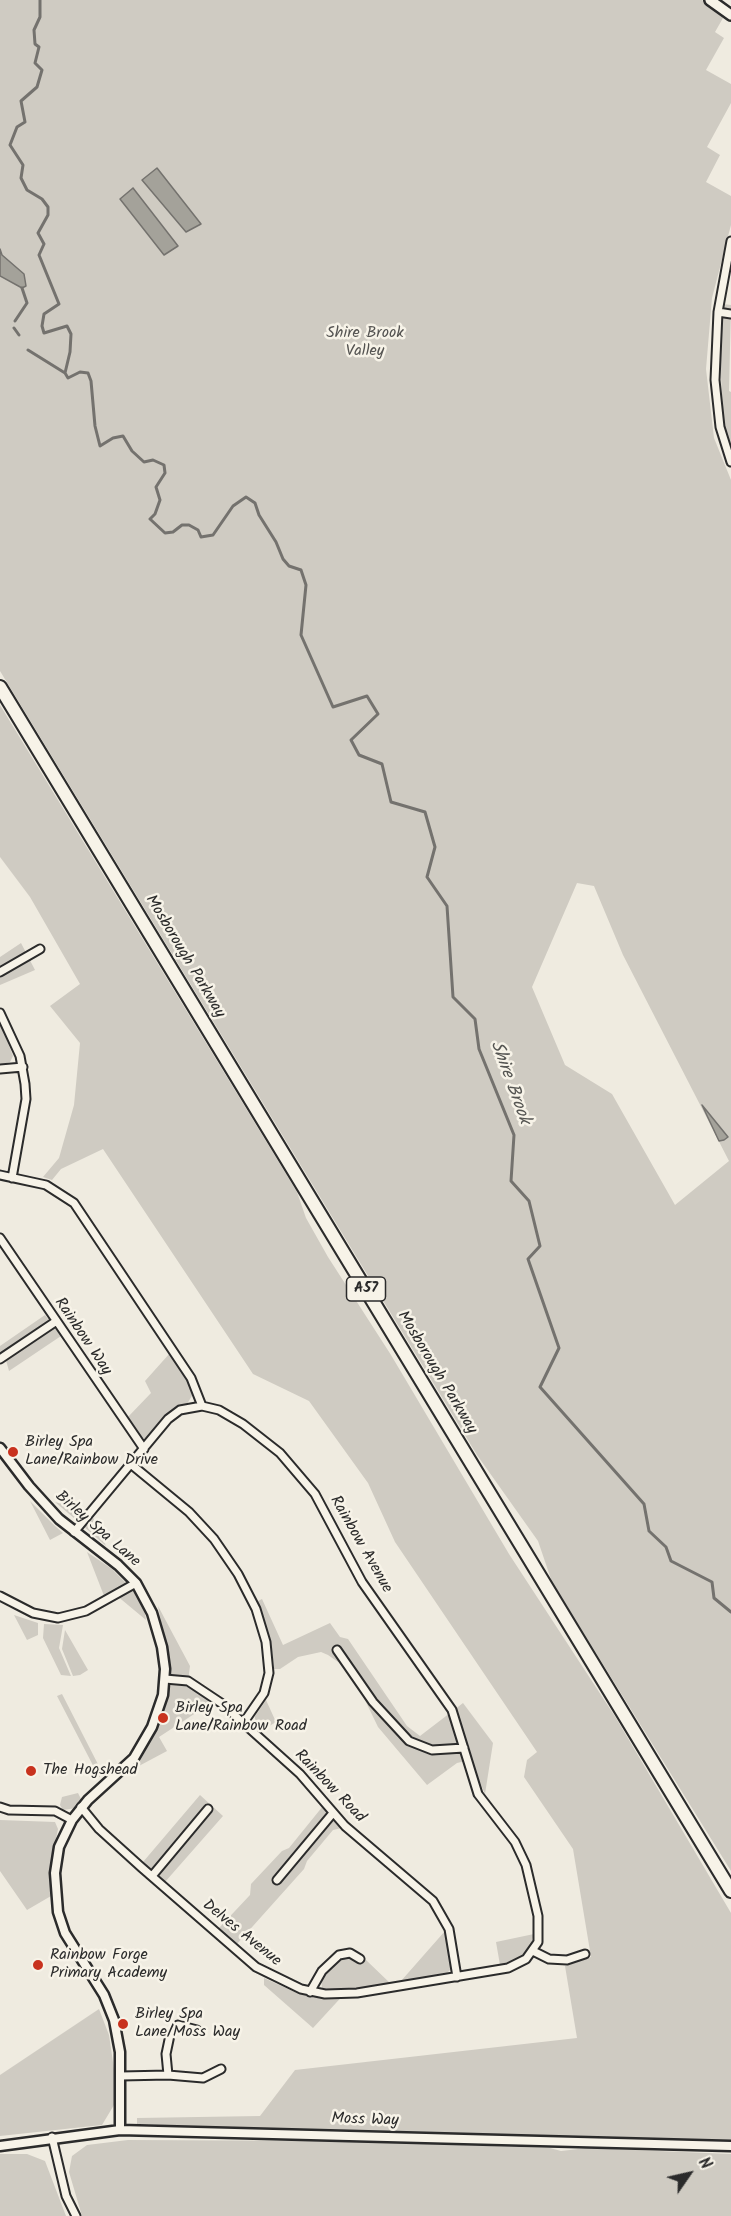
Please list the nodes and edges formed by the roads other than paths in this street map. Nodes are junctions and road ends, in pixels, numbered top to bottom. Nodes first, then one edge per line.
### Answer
1 (710, 0) edge
2 (731, 15) edge
3 (731, 241) edge
4 (718, 312) junction
5 (731, 314) edge
6 (731, 462) edge
7 (0, 687) edge
8 (40, 950) dead end
9 (0, 972) edge
10 (0, 1013) edge
11 (23, 1067) junction
12 (0, 1069) edge
13 (0, 1175) edge
14 (12, 1178) junction
15 (0, 1238) edge
16 (55, 1322) junction
17 (0, 1359) edge
18 (202, 1406) junction
19 (0, 1448) edge
20 (144, 1449) junction
21 (132, 1465) junction
22 (74, 1532) junction
23 (136, 1583) junction
24 (0, 1596) edge
25 (337, 1650) dead end
26 (165, 1679) junction
27 (244, 1722) junction
28 (464, 1748) junction
29 (0, 1807) edge
30 (81, 1808) junction
31 (208, 1809) dead end
32 (333, 1813) junction
33 (72, 1820) junction
34 (152, 1876) junction
35 (277, 1880) dead end
36 (731, 1891) edge
37 (533, 1951) junction
38 (585, 1954) dead end
39 (360, 1959) dead end
40 (457, 1977) junction
41 (310, 1992) junction
42 (197, 2030) dead end
43 (221, 2069) dead end
44 (168, 2075) junction
45 (121, 2076) junction
46 (120, 2130) junction
47 (52, 2137) junction
48 (0, 2146) edge
49 (731, 2146) edge
50 (76, 2216) edge

1 - 2 main road
3 - 4 street
4 - 5 street
4 - 6 street
7 - 36 highway, Mosborough Parkway / A57
8 - 9 street
10 - 11 street
11 - 12 street
11 - 14 street
13 - 14 street
14 - 18 street
15 - 16 street, Rainbow Way
16 - 17 street
16 - 20 street, Rainbow Way
18 - 20 street
18 - 28 street, Rainbow Avenue
19 - 22 street, Birley Spa Lane
20 - 21 street
21 - 22 street
21 - 27 street
22 - 23 street, Birley Spa Lane
23 - 24 street
23 - 26 street, Birley Spa Lane
25 - 28 street
26 - 27 street, Rainbow Road
26 - 30 street, Birley Spa Lane
27 - 32 street, Rainbow Road
28 - 37 street, Rainbow Avenue
29 - 33 street
30 - 33 street, Birley Spa Lane
30 - 34 street, Delves Avenue
31 - 34 street
32 - 35 street
32 - 40 street, Rainbow Road
33 - 45 street, Birley Spa Lane
34 - 41 street, Delves Avenue
37 - 38 street
37 - 40 street
39 - 41 street
40 - 41 street, Delves Avenue
42 - 44 street
43 - 44 street
44 - 45 street
45 - 46 street, Birley Spa Lane
46 - 47 street, Moss Way
46 - 49 street, Moss Way
47 - 48 street, Moss Way
47 - 50 street

